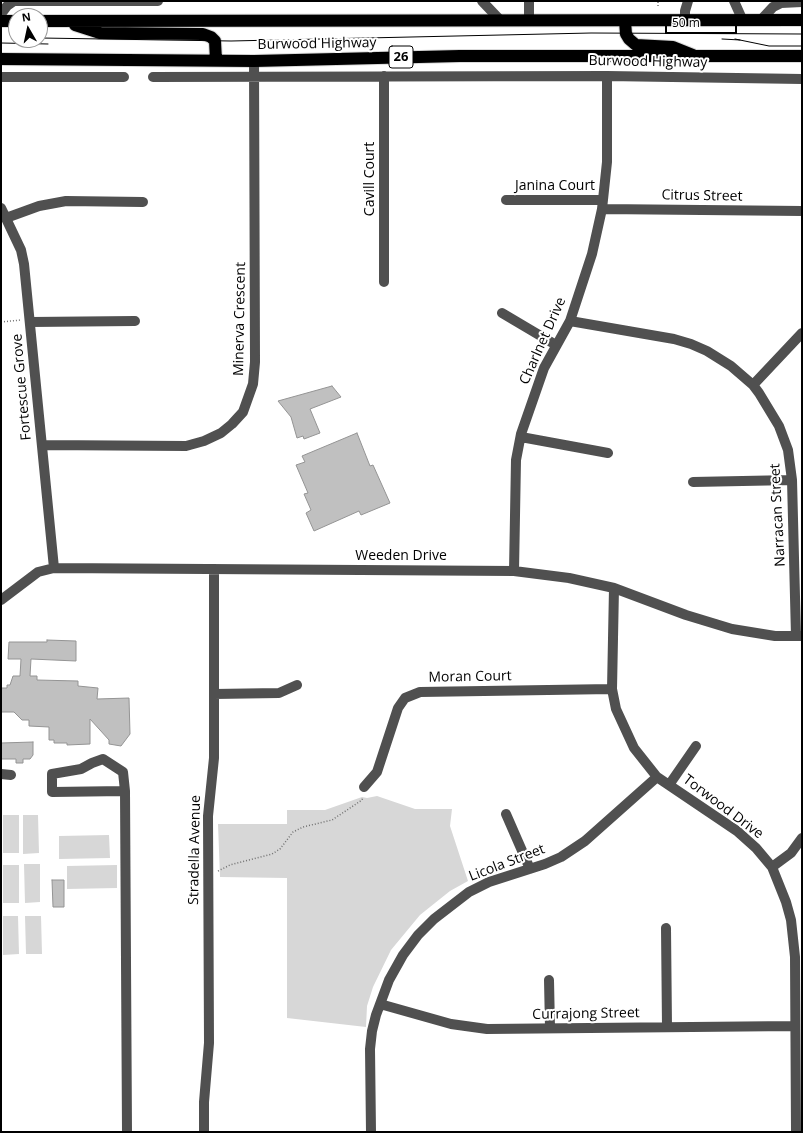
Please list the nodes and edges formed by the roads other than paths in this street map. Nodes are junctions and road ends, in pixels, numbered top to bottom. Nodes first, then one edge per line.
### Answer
1 (98, 1) edge
2 (158, 1) edge
3 (482, 1) edge
4 (529, 1) edge
5 (688, 1) edge
6 (734, 1) edge
7 (781, 2) edge
8 (802, 2) edge
9 (1, 14) edge
10 (743, 20) junction
11 (802, 20) edge
12 (48, 21) edge
13 (501, 21) junction
14 (529, 21) junction
15 (625, 21) junction
16 (685, 21) junction
17 (760, 21) junction
18 (67, 22) junction
19 (802, 56) edge
20 (700, 57) junction
21 (1, 59) edge
22 (216, 60) junction
23 (254, 61) junction
24 (254, 76) junction
25 (384, 76) junction
26 (607, 76) junction
27 (1, 77) edge
28 (124, 77) dead end
29 (153, 77) dead end
30 (802, 78) edge
31 (506, 200) dead end
32 (144, 202) dead end
33 (603, 204) junction
34 (1, 208) edge
35 (802, 211) edge
36 (6, 218) junction
37 (384, 282) dead end
38 (502, 313) dead end
39 (26, 321) junction
40 (135, 321) dead end
41 (570, 321) junction
42 (802, 333) edge
43 (556, 345) junction
44 (753, 385) junction
45 (521, 437) junction
46 (42, 445) junction
47 (608, 453) dead end
48 (792, 480) junction
49 (694, 482) dead end
50 (54, 568) junction
51 (214, 569) junction
52 (514, 571) junction
53 (614, 588) junction
54 (1, 600) edge
55 (799, 636) edge
56 (297, 686) dead end
57 (612, 689) junction
58 (214, 694) junction
59 (696, 746) dead end
60 (657, 777) junction
61 (669, 785) junction
62 (364, 787) road end
63 (125, 791) junction
64 (506, 814) dead end
65 (802, 838) edge
66 (772, 867) junction
67 (530, 869) junction
68 (666, 928) dead end
69 (549, 980) dead end
70 (380, 1004) junction
71 (667, 1026) junction
72 (794, 1026) junction
73 (550, 1028) junction
74 (127, 1132) edge
75 (204, 1132) edge
76 (371, 1132) edge
77 (796, 1132) edge

1 - 2 street
1 - 9 street
3 - 13 street
4 - 14 street
5 - 16 street
6 - 10 street
7 - 8 street
7 - 17 street
10 - 16 highway, Burwood Highway
10 - 17 highway, Burwood Highway
11 - 17 highway, Burwood Highway
12 - 18 highway, Burwood Highway
13 - 14 highway, Burwood Highway
13 - 18 highway, Burwood Highway
14 - 15 highway, Burwood Highway
15 - 16 highway, Burwood Highway
15 - 20 highway
18 - 22 highway
19 - 20 highway, Burwood Highway / 26
20 - 23 highway, Burwood Highway / 26
21 - 22 highway, Burwood Highway / 26
22 - 23 highway, Burwood Highway / 26
23 - 24 street, Minerva Crescent
24 - 25 street, Burwood Highway
24 - 29 street, Burwood Highway
24 - 46 street, Minerva Crescent
25 - 26 street, Burwood Highway
25 - 37 street, Cavill Court
26 - 30 street, Burwood Highway
26 - 33 street, Charlnet Drive
27 - 28 street
31 - 33 street, Janina Court
32 - 36 street
33 - 35 street, Citrus Street
33 - 41 street, Charlnet Drive
34 - 36 street, Fortescue Grove
36 - 39 street, Fortescue Grove
38 - 43 street
39 - 40 street
39 - 46 street, Fortescue Grove
41 - 43 street, Charlnet Drive
41 - 44 street, Narracan Street
42 - 44 street
43 - 45 street, Charlnet Drive
44 - 48 street, Narracan Street
45 - 47 street
45 - 52 street, Charlnet Drive
46 - 50 street, Fortescue Grove
48 - 49 street
48 - 55 street, Narracan Street
50 - 51 street, Weeden Drive
50 - 54 street, Weeden Drive
51 - 52 street, Weeden Drive
51 - 58 street, Stradella Avenue
52 - 53 street, Weeden Drive
53 - 55 street, Weeden Drive
53 - 57 street, Torwood Drive
56 - 58 street
57 - 60 street, Torwood Drive
57 - 62 street, Moran Court
58 - 75 street, Stradella Avenue
59 - 61 street
60 - 61 street, Torwood Drive
60 - 67 street, Licola Street
61 - 66 street, Torwood Drive
63 - 63 street
63 - 74 street
64 - 67 street
65 - 66 street
66 - 72 street, Torwood Drive
67 - 70 street, Licola Street
68 - 71 street
69 - 73 street
70 - 73 street, Currajong Street
70 - 76 street, Licola Street
71 - 72 street, Currajong Street
71 - 73 street, Currajong Street
72 - 77 street, Torwood Drive

